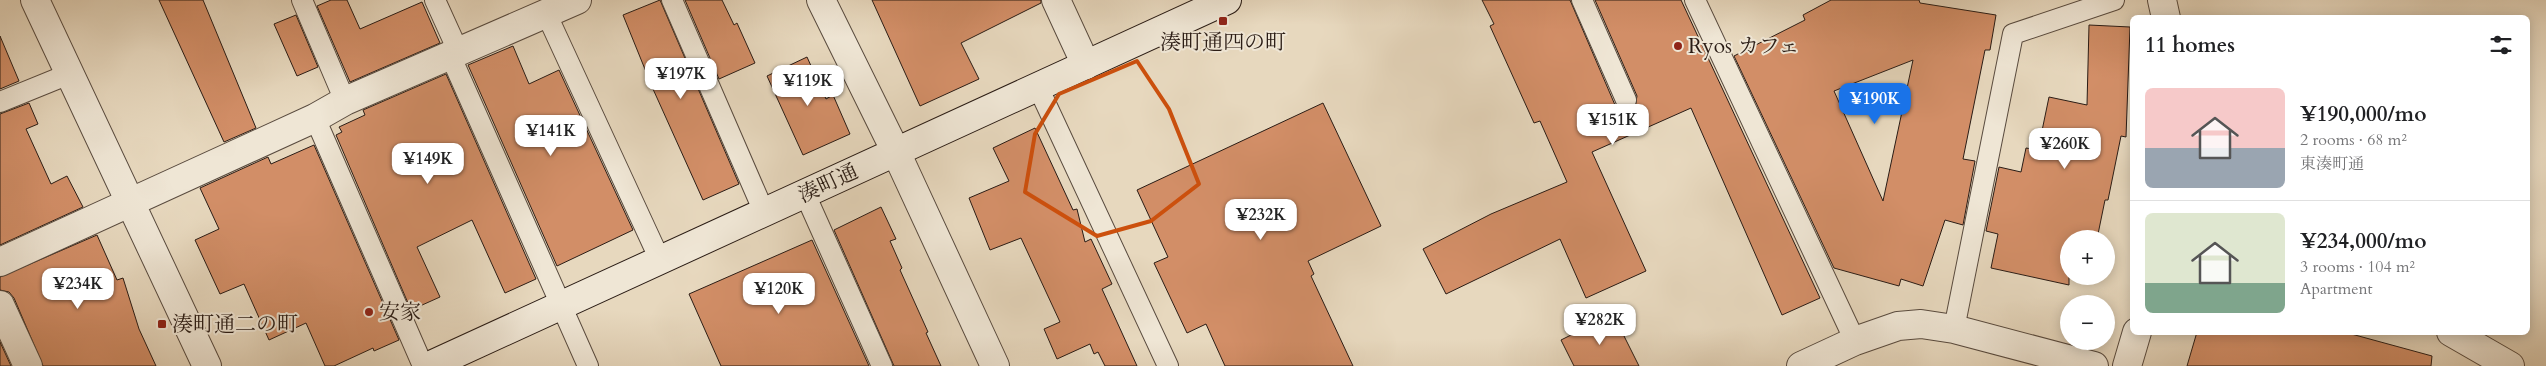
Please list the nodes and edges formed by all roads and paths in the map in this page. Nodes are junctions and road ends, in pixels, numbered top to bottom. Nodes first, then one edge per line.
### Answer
1 (35, 0) edge
2 (302, 0) edge
3 (435, 0) edge
4 (576, 0) edge
5 (672, 0) edge
6 (821, 0) edge
7 (1056, 0) edge
8 (1227, 0) edge
9 (1582, 0) edge
10 (1695, 0) edge
11 (2114, 0) edge
12 (2162, 0) edge
13 (546, 13) junction
14 (2165, 15) edge
15 (455, 55) junction
16 (1086, 65) junction
17 (69, 74) junction
18 (1038, 87) junction
19 (345, 100) junction
20 (1626, 100) dead end
21 (0, 102) edge
22 (315, 118) junction
23 (896, 152) junction
24 (805, 194) junction
25 (129, 203) junction
26 (764, 212) junction
27 (660, 260) junction
28 (0, 262) edge
29 (0, 305) edge
30 (560, 306) junction
31 (1954, 330) junction
32 (2136, 335) edge
33 (2456, 335) edge
34 (1855, 341) junction
35 (28, 366) edge
36 (207, 366) edge
37 (423, 366) edge
38 (429, 366) edge
39 (588, 366) edge
40 (882, 366) edge
41 (995, 366) edge
42 (1168, 366) edge
43 (1801, 366) edge
44 (2094, 366) edge
45 (2127, 366) edge
46 (2510, 366) edge

1 - 17 street
2 - 19 lane
3 - 15 lane
4 - 13 street
5 - 26 lane
6 - 23 street
7 - 16 street
8 - 16 street, 湊町通
9 - 20 lane
10 - 34 lane
11 - 31 lane
12 - 14 street
13 - 15 street
13 - 27 lane
15 - 19 street
15 - 30 lane
16 - 18 street, 湊町通
17 - 21 lane
17 - 25 street
18 - 23 street, 湊町通
18 - 42 lane
19 - 22 street
22 - 25 street
22 - 37 lane
23 - 24 street, 湊町通
23 - 41 street
24 - 26 street, 湊町通
24 - 40 lane
25 - 28 street
25 - 36 street
26 - 27 street, 湊町通
27 - 30 street, 湊町通
29 - 35 street
30 - 38 street, 湊町通
30 - 39 lane
31 - 34 street
31 - 44 street
32 - 45 street
33 - 46 street
34 - 43 street

